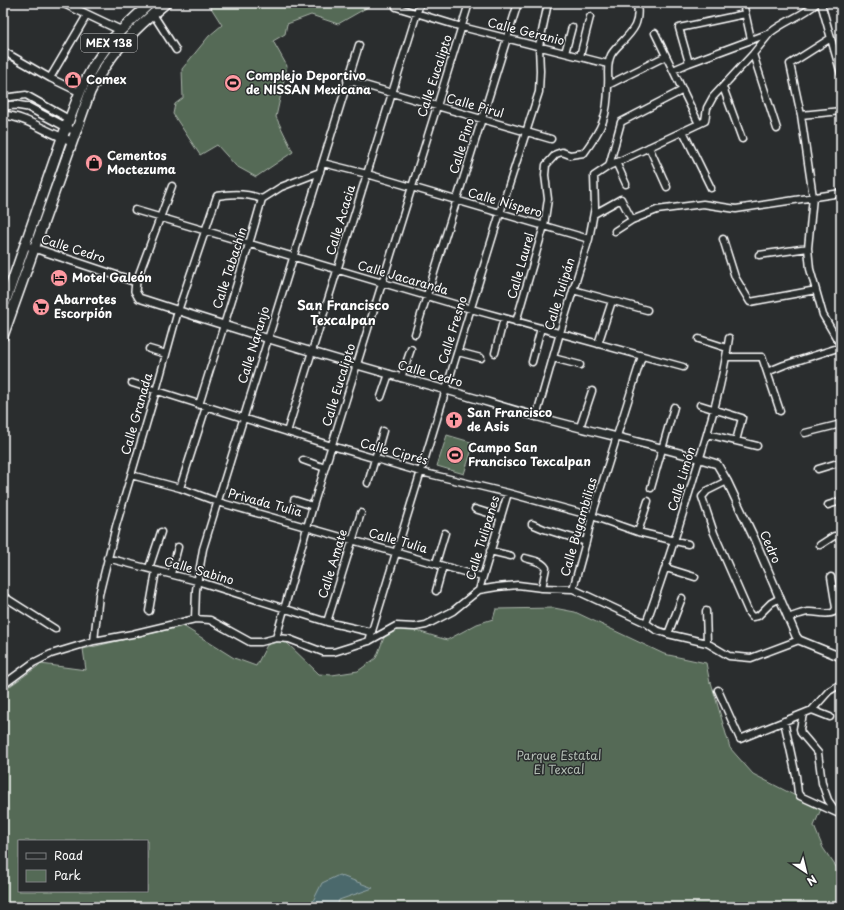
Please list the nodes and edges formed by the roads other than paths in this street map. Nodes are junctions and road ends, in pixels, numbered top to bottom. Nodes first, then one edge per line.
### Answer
1 (63, 3) edge
2 (150, 3) edge
3 (166, 3) edge
4 (420, 3) edge
5 (469, 3) edge
6 (518, 3) edge
7 (548, 3) edge
8 (637, 3) edge
9 (743, 3) edge
10 (817, 3) edge
11 (821, 3) edge
12 (396, 7) dead end
13 (153, 14) junction
14 (417, 14) junction
15 (745, 14) junction
16 (88, 15) junction
17 (590, 17) dead end
18 (462, 27) junction
19 (572, 27) dead end
20 (120, 30) junction
21 (654, 33) dead end
22 (770, 33) junction
23 (831, 38) junction
24 (507, 39) junction
25 (751, 39) junction
26 (359, 45) dead end
27 (539, 46) junction
28 (176, 50) dead end
29 (3, 51) edge
30 (565, 53) junction
31 (753, 54) junction
32 (580, 56) junction
33 (666, 56) junction
34 (689, 63) junction
35 (608, 64) junction
36 (673, 70) junction
37 (841, 74) edge
38 (50, 78) junction
39 (347, 80) junction
40 (608, 85) junction
41 (723, 87) junction
42 (683, 90) junction
43 (79, 92) junction
44 (392, 93) junction
45 (3, 98) edge
46 (3, 106) edge
47 (436, 106) junction
48 (28, 107) junction
49 (841, 111) edge
50 (3, 115) edge
51 (802, 115) junction
52 (22, 119) junction
53 (69, 119) junction
54 (482, 119) junction
55 (699, 124) junction
56 (66, 128) junction
57 (777, 129) dead end
58 (683, 131) junction
59 (526, 132) junction
60 (74, 136) junction
61 (62, 138) junction
62 (551, 139) dead end
63 (742, 139) dead end
64 (649, 147) junction
65 (616, 162) junction
66 (323, 163) junction
67 (609, 166) junction
68 (320, 172) junction
69 (367, 174) junction
70 (626, 184) dead end
71 (172, 186) dead end
72 (411, 187) junction
73 (667, 187) dead end
74 (711, 188) dead end
75 (841, 194) edge
76 (813, 197) junction
77 (262, 199) junction
78 (456, 200) junction
79 (135, 210) dead end
80 (500, 213) junction
81 (594, 214) junction
82 (160, 218) junction
83 (632, 220) junction
84 (544, 226) junction
85 (204, 230) junction
86 (614, 231) dead end
87 (589, 239) junction
88 (723, 240) dead end
89 (25, 244) junction
90 (250, 244) junction
91 (35, 248) junction
92 (808, 248) junction
93 (759, 255) dead end
94 (293, 257) junction
95 (337, 270) junction
96 (136, 282) junction
97 (382, 284) junction
98 (573, 290) junction
99 (816, 290) junction
100 (427, 297) junction
101 (612, 301) junction
102 (3, 308) edge
103 (471, 309) junction
104 (647, 310) dead end
105 (178, 311) junction
106 (504, 318) junction
107 (516, 322) junction
108 (223, 324) junction
109 (541, 328) junction
110 (560, 333) junction
111 (415, 334) dead end
112 (3, 336) edge
113 (267, 338) junction
114 (728, 338) dead end
115 (699, 339) dead end
116 (598, 344) junction
117 (841, 346) edge
118 (727, 348) junction
119 (149, 349) dead end
120 (411, 349) dead end
121 (312, 351) junction
122 (458, 352) junction
123 (495, 353) dead end
124 (166, 354) junction
125 (642, 356) junction
126 (726, 357) junction
127 (481, 358) dead end
128 (553, 358) junction
129 (532, 362) dead end
130 (356, 365) junction
131 (580, 365) dead end
132 (683, 367) dead end
133 (767, 372) junction
134 (389, 374) junction
135 (402, 378) junction
136 (132, 383) dead end
137 (446, 390) junction
138 (156, 391) junction
139 (592, 391) dead end
140 (381, 397) dead end
141 (700, 405) dead end
142 (202, 406) junction
143 (674, 407) dead end
144 (713, 409) junction
145 (780, 411) dead end
146 (536, 417) junction
147 (244, 419) junction
148 (841, 424) edge
149 (580, 427) junction
150 (384, 431) dead end
151 (286, 432) junction
152 (805, 433) dead end
153 (707, 434) junction
154 (617, 436) junction
155 (736, 441) junction
156 (332, 446) junction
157 (757, 446) dead end
158 (663, 448) junction
159 (700, 458) junction
160 (375, 459) junction
161 (302, 460) dead end
162 (841, 462) edge
163 (717, 464) joint
164 (325, 468) junction
165 (818, 469) dead end
166 (421, 472) junction
167 (131, 475) junction
168 (727, 481) junction
169 (368, 483) dead end
170 (180, 488) junction
171 (650, 488) dead end
172 (508, 493) junction
173 (294, 500) dead end
174 (841, 500) edge
175 (648, 501) dead end
176 (218, 502) junction
177 (828, 505) dead end
178 (313, 506) junction
179 (475, 510) dead end
180 (361, 513) dead end
181 (501, 516) junction
182 (592, 516) junction
183 (532, 524) dead end
184 (307, 526) junction
185 (161, 532) dead end
186 (638, 532) junction
187 (445, 533) dead end
188 (841, 536) edge
189 (352, 539) junction
190 (675, 541) junction
191 (586, 542) junction
192 (688, 544) dead end
193 (820, 545) dead end
194 (178, 547) dead end
195 (490, 551) junction
196 (397, 552) junction
197 (511, 556) dead end
198 (107, 558) junction
199 (525, 558) dead end
200 (436, 564) junction
201 (443, 566) junction
202 (149, 568) junction
203 (666, 568) junction
204 (156, 571) junction
205 (171, 574) junction
206 (482, 577) junction
207 (695, 577) dead end
208 (831, 577) dead end
209 (197, 581) junction
210 (542, 588) junction
211 (573, 589) junction
212 (479, 590) junction
213 (436, 591) dead end
214 (3, 596) edge
215 (682, 598) dead end
216 (780, 598) junction
217 (284, 608) junction
218 (149, 611) dead end
219 (706, 611) dead end
220 (788, 618) junction
221 (195, 619) junction
222 (328, 622) junction
223 (646, 623) junction
224 (55, 629) dead end
225 (372, 632) junction
226 (668, 634) junction
227 (276, 638) junction
228 (799, 640) junction
229 (94, 641) junction
230 (369, 641) junction
231 (708, 643) junction
232 (841, 657) edge
233 (841, 684) edge
234 (3, 685) edge
235 (718, 690) dead end
236 (812, 710) junction
237 (803, 714) junction
238 (830, 717) dead end
239 (784, 721) junction
240 (839, 814) edge

1 - 16 street
2 - 20 main road, MEX 138
3 - 13 main road, MEX 138
4 - 14 street, Calle Acacia
5 - 18 street, Calle Eucalipto
6 - 24 street, Calle Pino
7 - 27 street, Calle Fresno
8 - 35 street
9 - 15 street
10 - 22 street
11 - 23 street
12 - 14 street, Calle Geranio
13 - 28 street
13 - 60 main road, MEX 138
14 - 18 street, Calle Geranio
14 - 44 street, Calle Acacia
15 - 25 street
15 - 34 street
16 - 20 street
16 - 38 street
17 - 32 street
18 - 24 street, Calle Geranio
18 - 47 street, Calle Eucalipto
19 - 30 street
20 - 43 main road, MEX 138
21 - 33 street
22 - 25 street
22 - 31 street
23 - 37 street
23 - 51 street
24 - 27 street, Calle Geranio
24 - 54 street, Calle Pino
25 - 34 street
26 - 39 street, Calle Naranjo
27 - 30 street, Calle Geranio
27 - 59 street, Calle Fresno
29 - 38 street
30 - 32 street, Calle Geranio
31 - 41 street
31 - 57 street
32 - 35 street, Calle Geranio
33 - 36 street
33 - 40 street
34 - 36 street
35 - 40 street
36 - 42 street
38 - 43 street
39 - 44 street, Calle Pirul
39 - 66 street, Calle Naranjo
40 - 84 street, Calle Laurel
41 - 55 street
41 - 63 street
42 - 55 street
42 - 67 street
43 - 53 main road, MEX 138
44 - 47 street, Calle Pirul
44 - 69 street, Calle Acacia
45 - 53 street
46 - 48 street
47 - 54 street, Calle Pirul
47 - 72 street, Calle Eucalipto
48 - 52 street
48 - 56 street
49 - 51 street
50 - 52 street
51 - 76 street
52 - 61 street
53 - 56 main road, MEX 138
54 - 59 street, Calle Pirul
54 - 78 street, Calle Pino
55 - 58 street
56 - 60 street
56 - 61 main road, MEX 138
58 - 64 street
58 - 74 street
59 - 62 street, Calle Pirul
59 - 80 street, Calle Fresno
60 - 61 street
60 - 91 main road, MEX 138
61 - 89 main road, MEX 138
64 - 65 street
64 - 73 street
65 - 67 street
65 - 70 street
66 - 68 street, Calle Naranjo
66 - 69 street, Calle Níspero
67 - 81 street, Calle Tulipán
68 - 77 street
68 - 94 street, Calle Naranjo
69 - 72 street, Calle Níspero
69 - 95 street, Calle Acacia
71 - 82 street
72 - 78 street, Calle Níspero
72 - 97 street, Calle Eucalipto
75 - 76 street
76 - 83 street
76 - 92 street
77 - 85 street, Calle Granada
77 - 90 street, Calle Tabachín
78 - 80 street, Calle Níspero
78 - 100 street, Calle Pino
79 - 82 street, Calle Jacaranda
80 - 84 street, Calle Níspero
80 - 103 street, Calle Fresno
81 - 83 street
81 - 87 street, Calle Tulipán
82 - 85 street, Calle Jacaranda
82 - 96 street
83 - 86 street
84 - 87 street, Calle Níspero
84 - 107 street, Calle Laurel
85 - 90 street, Calle Jacaranda
85 - 105 street, Calle Granada
87 - 98 street, Calle Tulipán
88 - 99 street
89 - 91 street, Calle Cedro
89 - 102 main road, MEX 138
90 - 94 street, Calle Jacaranda
90 - 108 street, Calle Tabachín
91 - 96 street, Calle Cedro
91 - 112 main road, MEX 138
92 - 93 street
92 - 99 street
94 - 95 street, Calle Jacaranda
94 - 113 street, Calle Naranjo
95 - 97 street, Calle Jacaranda
95 - 121 street, Calle Acacia
96 - 105 street, Calle Cedro
97 - 100 street, Calle Jacaranda
97 - 130 street, Calle Eucalipto
98 - 101 street
98 - 110 street, Calle Tulipán
99 - 117 street
100 - 103 street, Calle Jacaranda
100 - 111 street, Calle Pino
101 - 104 street
101 - 116 street
103 - 106 street, Calle Jacaranda
103 - 122 street, Calle Fresno
105 - 108 street, Calle Cedro
105 - 124 street, Calle Granada
106 - 107 street, Calle Jacaranda
106 - 123 street
107 - 109 street, Calle Jacaranda
108 - 113 street, Calle Cedro
108 - 142 street, Calle Tabachín
109 - 110 street, Calle Jacaranda
109 - 129 street
110 - 116 street, Calle Jacaranda
110 - 128 street, Calle Tulipán
113 - 121 street, Calle Cedro
113 - 147 street, Calle Naranjo
114 - 118 street, Calle Limón
115 - 118 street
116 - 125 street, Calle Jacaranda
117 - 133 street
118 - 126 street, Calle Limón
119 - 124 street
120 - 135 street
121 - 130 street, Calle Cedro
121 - 151 street, Calle Acacia
122 - 127 street
122 - 137 street, Calle Fresno
124 - 138 street, Calle Granada
125 - 132 street, Calle Jacaranda
125 - 154 street, Calle Bugambilias
126 - 133 street
126 - 144 street, Calle Limón
128 - 131 street
128 - 146 street, Calle Tulipán
130 - 134 street, Calle Cedro
130 - 156 street, Calle Eucalipto
133 - 145 street
134 - 135 street, Calle Cedro
134 - 140 street
135 - 137 street, Calle Cedro
136 - 138 street, Calle Ciprés
137 - 146 street, Calle Cedro
137 - 166 street, Calle Fresno
138 - 142 street, Calle Ciprés
138 - 167 street, Calle Granada
139 - 149 street
141 - 144 street
142 - 147 street, Calle Ciprés
142 - 170 street, Calle Tabachín
143 - 158 street
144 - 153 street, Calle Limón
144 - 155 street
146 - 149 street, Calle Cedro
147 - 151 street, Calle Ciprés
147 - 176 street, Calle Naranjo
148 - 152 street
149 - 154 street, Calle Cedro
150 - 160 street
151 - 156 street, Calle Ciprés
153 - 155 street
153 - 159 street, Calle Limón
154 - 158 street, Calle Cedro
154 - 182 street, Calle Bugambilias
155 - 157 street
156 - 160 street, Calle Ciprés
156 - 164 street, Calle Eucalipto
158 - 159 street, Calle Cedro
158 - 171 street
159 - 163 street, Calle Cedro
159 - 190 street, Calle Limón
160 - 166 street, Calle Ciprés
160 - 169 street
161 - 164 street
162 - 165 street
163 - 168 street, Cedro
164 - 178 street, Calle Eucalipto
166 - 172 street, Calle Ciprés
166 - 196 street, Calle Fresno
167 - 170 street
167 - 198 street, Calle Granada
168 - 216 street, Cedro
168 - 216 street
170 - 176 street
172 - 181 street, Calle Tulipanes
172 - 182 street, Calle Ciprés
173 - 178 street
174 - 177 street
175 - 186 street
176 - 184 street, Privada Tulia
176 - 209 street, Calle Naranjo
178 - 184 street, Calle Eucalipto
179 - 181 street
180 - 189 street, Calle Amate
181 - 195 street, Calle Tulipanes
182 - 186 street, Calle Ciprés
182 - 191 street, Calle Bugambilias
183 - 191 street
184 - 189 street, Calle Tulia
184 - 217 street, Calle Eucalipto
185 - 202 street
186 - 190 street, Calle Ciprés
187 - 200 street
188 - 193 street
189 - 196 street, Calle Tulia
189 - 222 street, Calle Amate
190 - 192 street, Calle Ciprés
190 - 203 street, Calle Limón
191 - 211 street, Calle Bugambilias
194 - 205 street
195 - 197 street
195 - 206 street, Calle Tulipanes
196 - 200 street, Calle Tulia
196 - 225 street, Calle Fresno
198 - 202 street, Calle Sabino
198 - 229 street, Calle Granada
199 - 210 street
200 - 201 street, Calle Tulia
201 - 206 street, Calle Tulia
201 - 213 street
202 - 204 street, Calle Sabino
203 - 207 street
203 - 223 street, Calle Limón
204 - 205 street, Calle Sabino
204 - 218 street
205 - 209 street, Calle Sabino
206 - 212 street, Calle Tulipanes
208 - 220 street
209 - 217 street, Calle Sabino
209 - 221 street, Calle Naranjo
210 - 211 street
210 - 212 street
211 - 223 street
212 - 230 street
214 - 224 street
215 - 226 street
216 - 220 street, Cedro
217 - 222 street, Calle Sabino
217 - 227 street, Calle Eucalipto
219 - 231 street
220 - 228 street, Cedro
221 - 227 street
221 - 229 street
222 - 225 street, Calle Sabino
223 - 226 street
225 - 230 street, Calle Fresno
226 - 231 street
227 - 230 street
228 - 231 street
228 - 232 street
229 - 234 street
233 - 236 street
235 - 239 street
236 - 237 street
236 - 238 street
237 - 239 street
237 - 240 street
239 - 240 street

